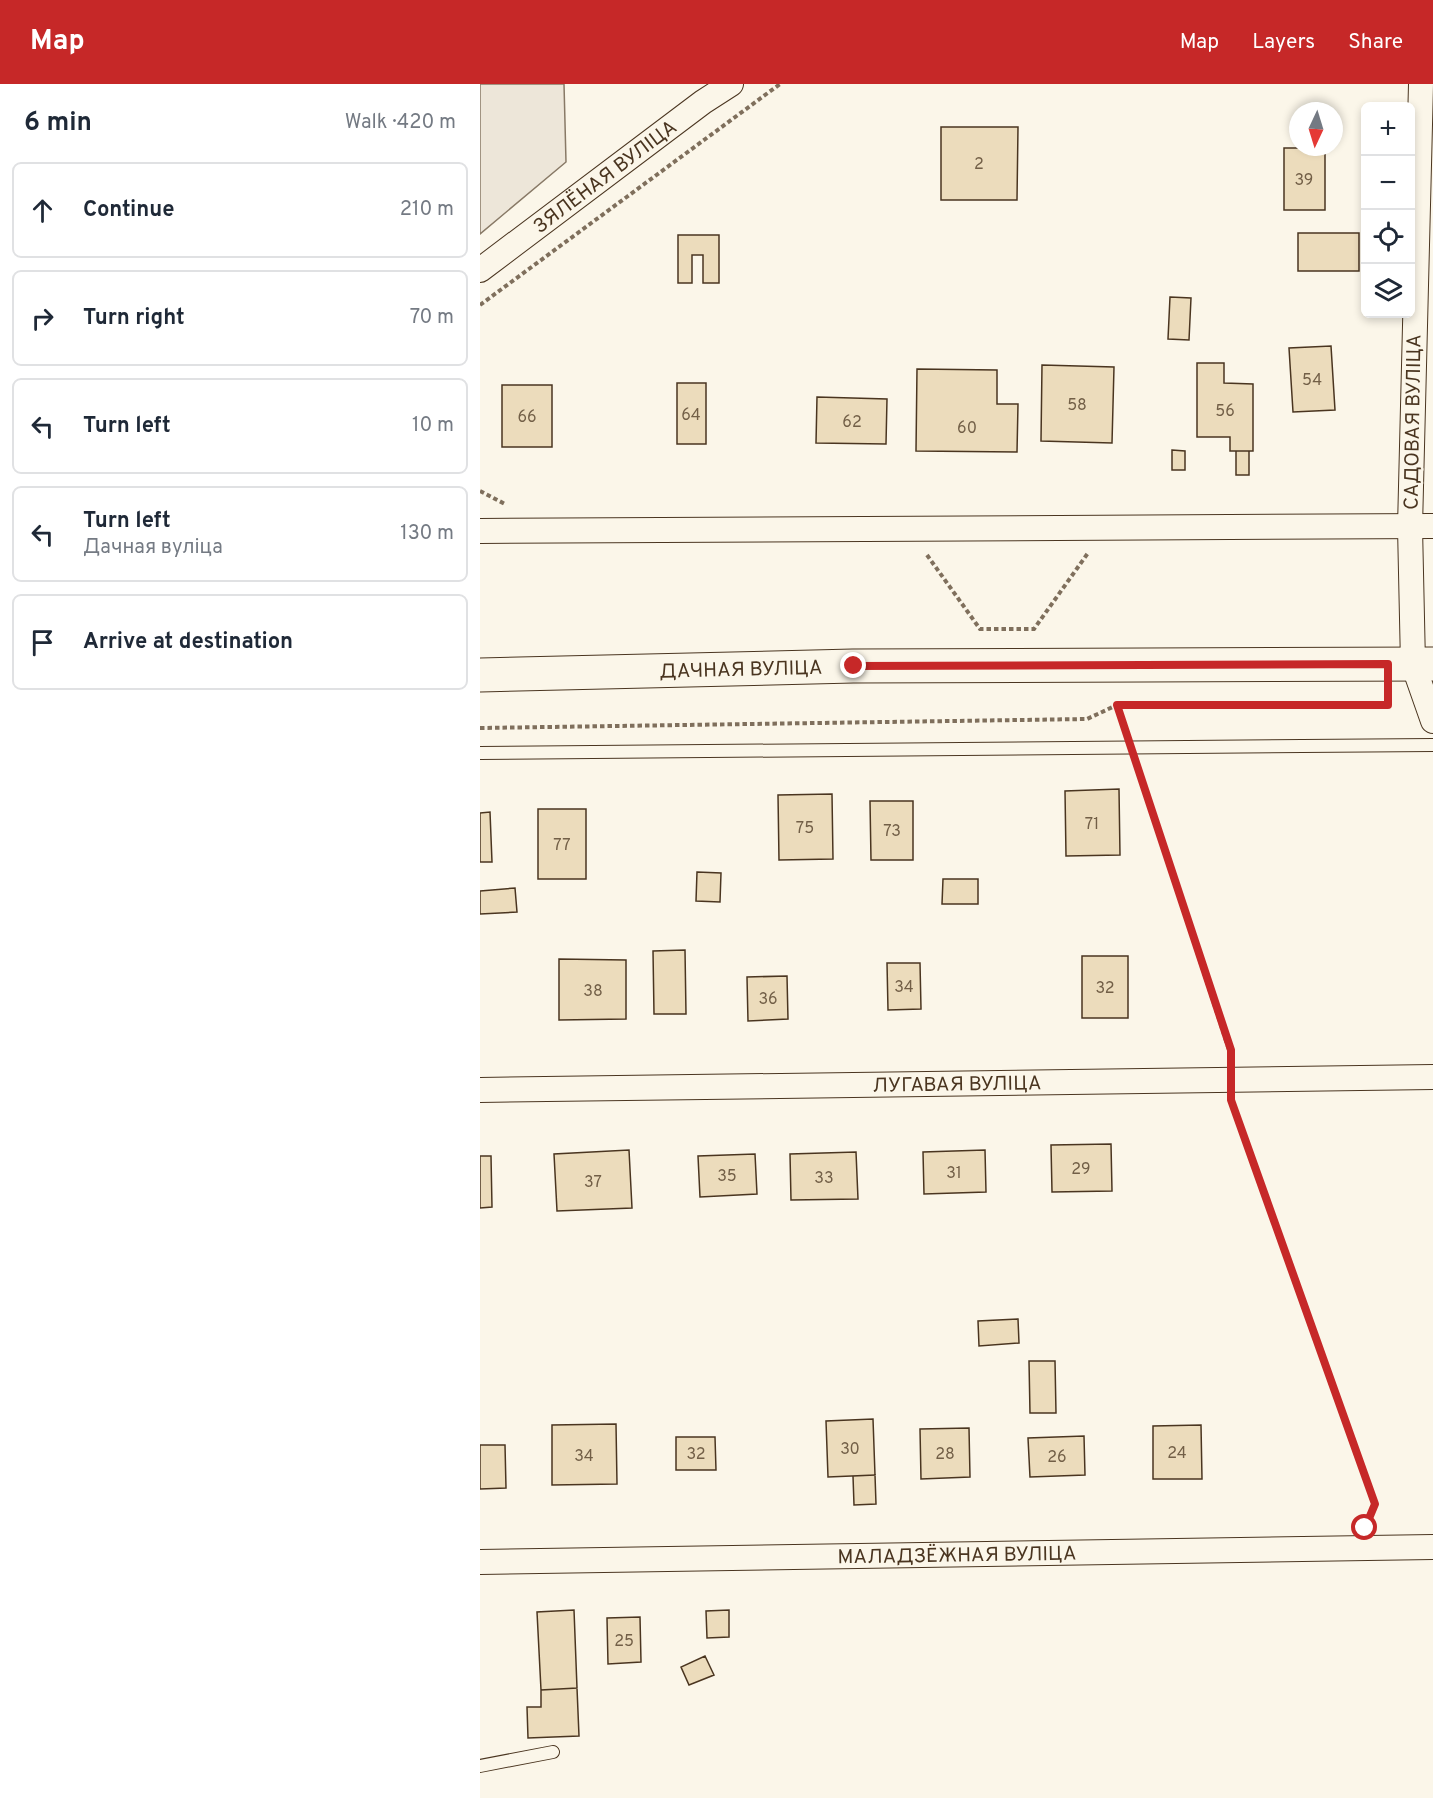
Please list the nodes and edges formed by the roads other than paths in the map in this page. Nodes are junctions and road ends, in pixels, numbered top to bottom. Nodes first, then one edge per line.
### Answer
1 (731, 84) edge
2 (1421, 84) edge
3 (480, 270) edge
4 (1421, 526) edge
5 (480, 531) edge
6 (1412, 664) edge
7 (480, 675) edge
8 (1433, 721) edge
9 (1433, 745) edge
10 (480, 753) edge
11 (1433, 1077) edge
12 (480, 1090) edge
13 (1433, 1547) edge
14 (480, 1562) edge
15 (553, 1752) dead end
16 (480, 1766) edge

1 - 3 street, ЗЯЛЁНАЯ ВУЛІЦА
2 - 4 street, САДОВАЯ ВУЛІЦА
4 - 5 street
4 - 6 street, САДОВАЯ ВУЛІЦА
6 - 7 street, ДАЧНАЯ ВУЛІЦА
6 - 8 street, САДОВАЯ ВУЛІЦА
9 - 10 lane
11 - 12 street, ЛУГАВАЯ ВУЛІЦА
13 - 14 street, МАЛАДЗЁЖНАЯ ВУЛІЦА
15 - 16 lane

